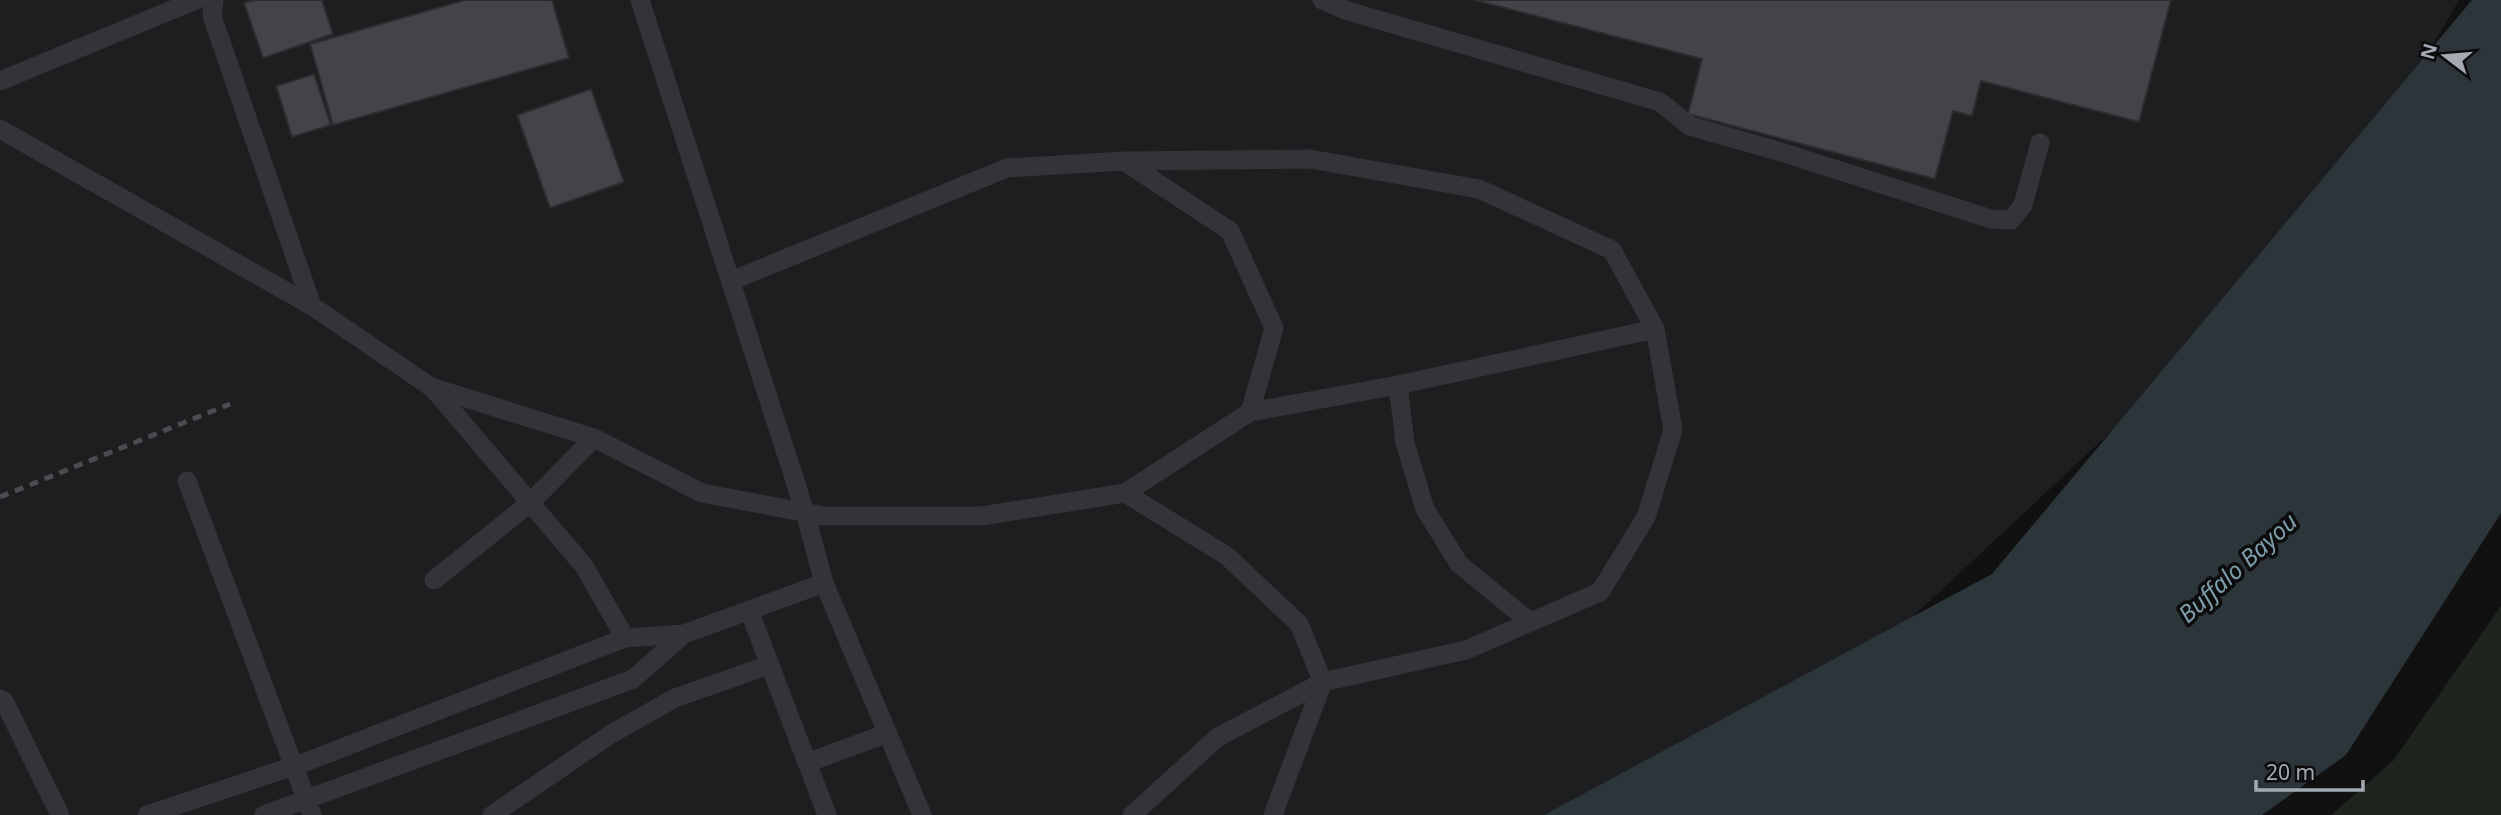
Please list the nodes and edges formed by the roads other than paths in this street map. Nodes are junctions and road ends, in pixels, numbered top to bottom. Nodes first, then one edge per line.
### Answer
1 (196, 0) edge
2 (214, 0) edge
3 (640, 0) edge
4 (1322, 0) edge
5 (0, 81) edge
6 (0, 130) edge
7 (2040, 144) dead end
8 (1124, 160) junction
9 (731, 281) junction
10 (312, 306) junction
11 (1654, 329) junction
12 (1398, 385) junction
13 (432, 387) junction
14 (1250, 412) junction
15 (594, 438) junction
16 (187, 481) dead end
17 (1125, 494) junction
18 (530, 503) junction
19 (805, 512) junction
20 (434, 580) dead end
21 (824, 583) junction
22 (749, 610) junction
23 (1530, 622) junction
24 (684, 634) junction
25 (625, 638) junction
26 (769, 665) junction
27 (1323, 682) junction
28 (0, 699) edge
29 (888, 733) junction
30 (807, 763) junction
31 (294, 766) junction
32 (309, 807) edge
33 (60, 815) edge
34 (147, 815) edge
35 (264, 815) edge
36 (492, 815) edge
37 (827, 815) edge
38 (922, 815) edge
39 (1132, 815) edge
40 (1273, 815) edge

1 - 5 lane
2 - 10 lane
3 - 9 lane
4 - 7 lane
6 - 10 lane
8 - 9 lane
8 - 11 lane
8 - 14 lane
9 - 19 lane
10 - 13 lane
11 - 12 lane
11 - 23 lane
12 - 14 lane
12 - 23 lane
13 - 15 lane
13 - 18 lane
14 - 17 lane
15 - 18 lane
15 - 19 lane
16 - 31 lane
17 - 19 lane
17 - 27 lane
18 - 20 lane
18 - 25 lane
19 - 21 lane
21 - 22 lane
21 - 29 lane
22 - 24 lane
22 - 26 lane
23 - 27 lane
24 - 25 lane
24 - 32 lane
25 - 31 lane
26 - 30 lane
26 - 36 lane
27 - 39 lane
27 - 40 lane
28 - 33 lane
29 - 30 lane
29 - 38 lane
30 - 37 lane
31 - 32 lane
31 - 34 lane
32 - 35 lane

